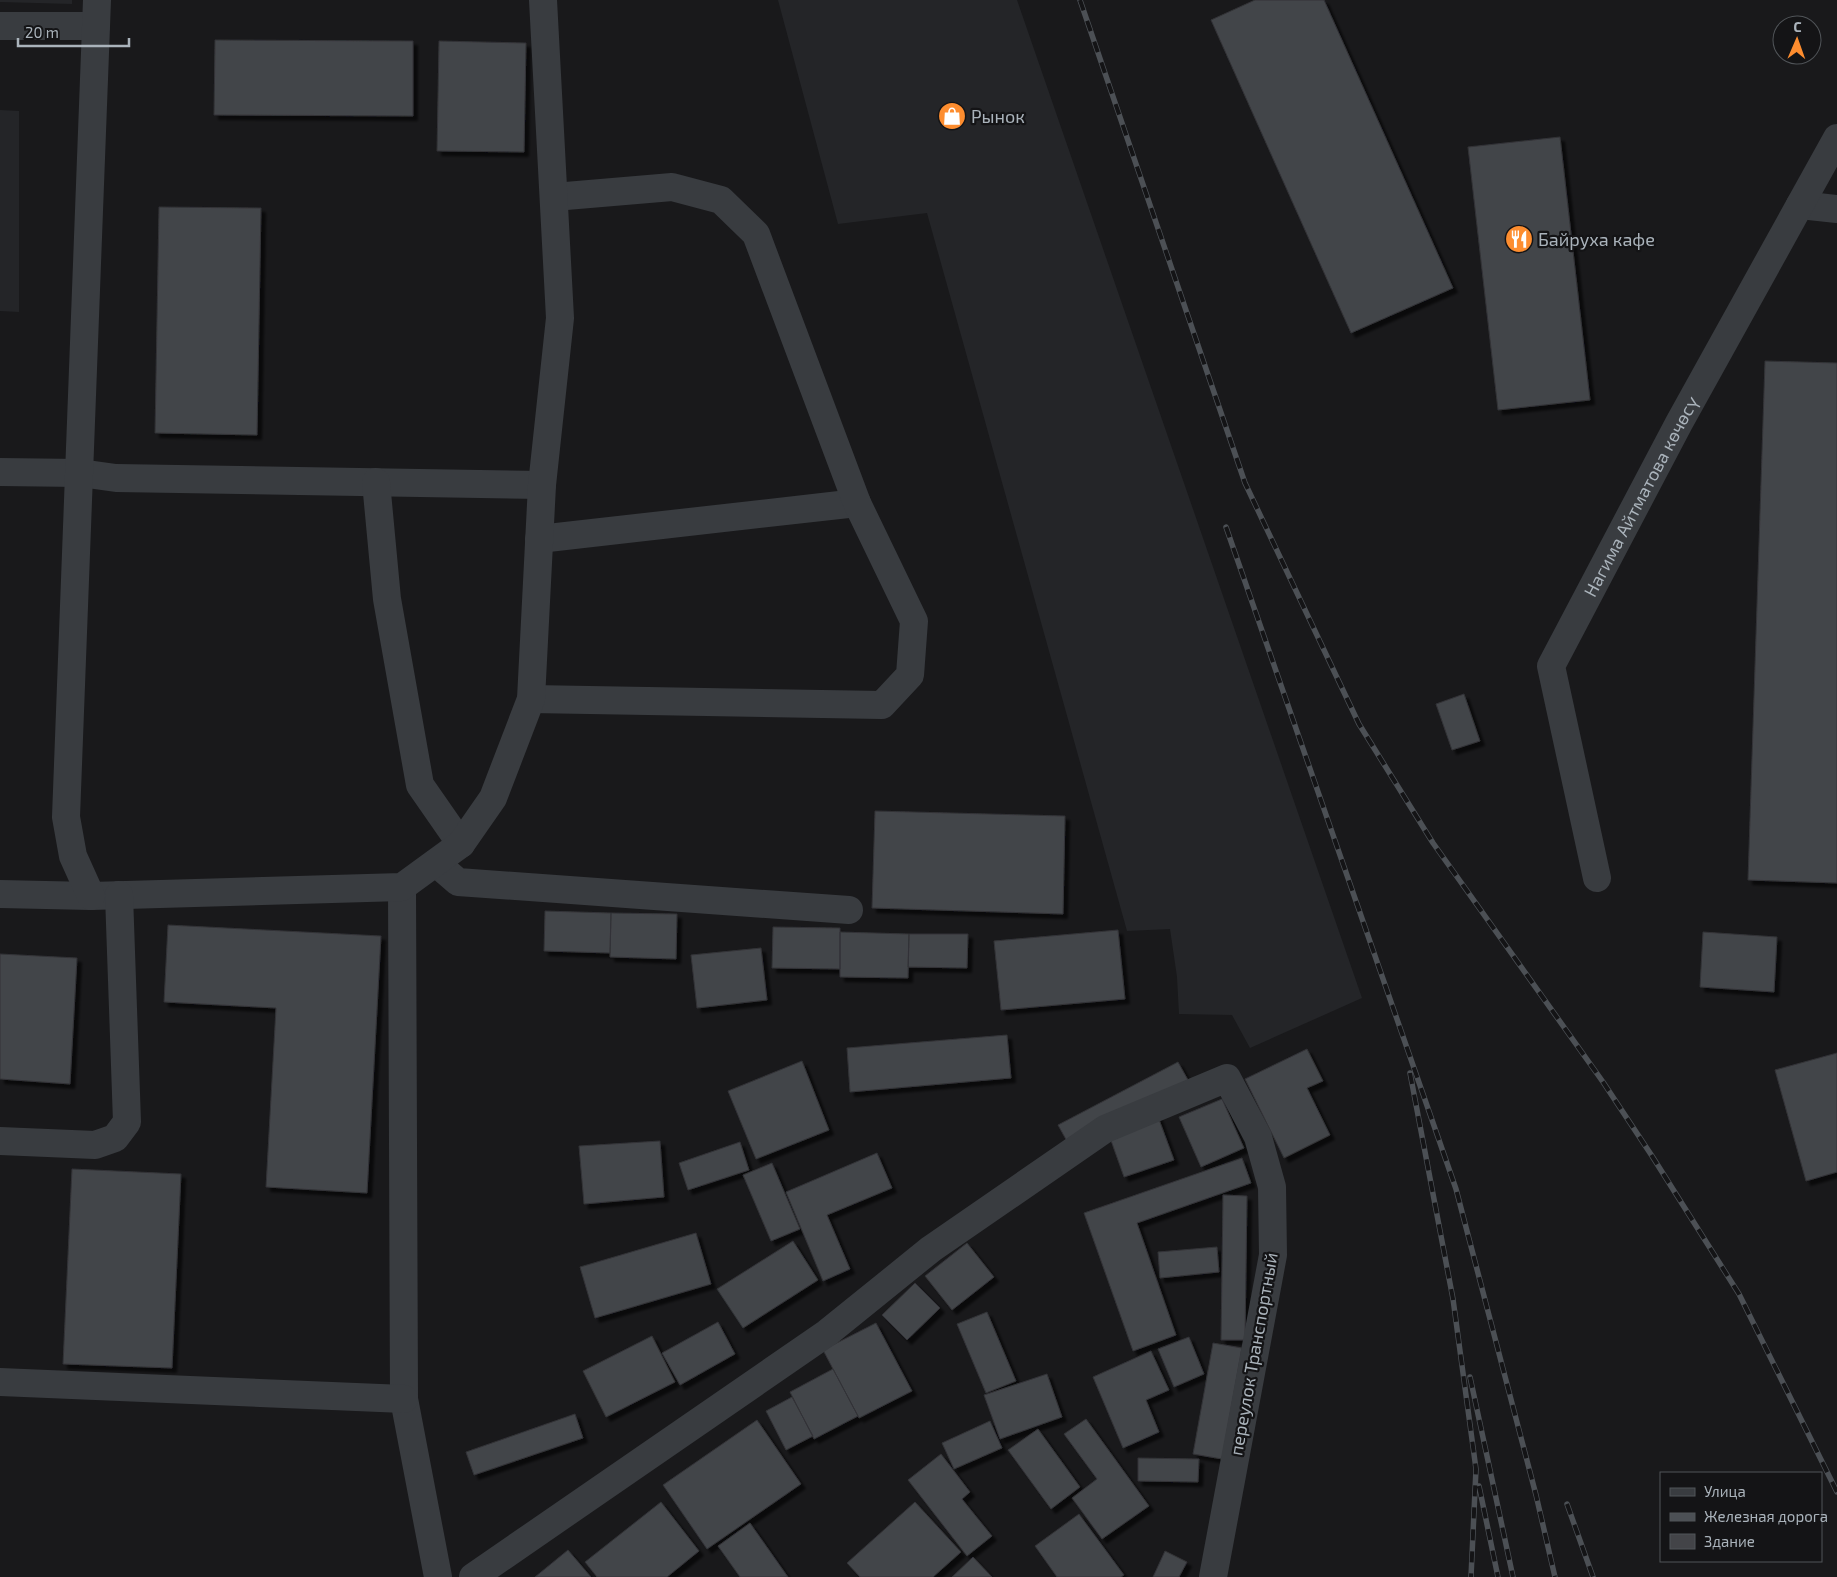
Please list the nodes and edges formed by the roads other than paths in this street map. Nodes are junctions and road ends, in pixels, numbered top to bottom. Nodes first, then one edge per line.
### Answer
1 (543, 0) edge
2 (96, 13) edge
3 (0, 26) edge
4 (1837, 138) edge
5 (554, 197) junction
6 (1800, 205) junction
7 (1837, 209) edge
8 (0, 472) edge
9 (80, 473) junction
10 (376, 482) junction
11 (542, 485) junction
12 (857, 503) junction
13 (539, 538) junction
14 (532, 699) junction
15 (461, 844) junction
16 (436, 863) junction
17 (1597, 878) dead end
18 (402, 887) junction
19 (0, 894) edge
20 (119, 895) junction
21 (91, 896) junction
22 (848, 910) dead end
23 (0, 1141) edge
24 (0, 1382) edge
25 (404, 1399) junction
26 (438, 1577) edge
27 (473, 1577) edge
28 (1213, 1577) edge

1 - 5 street
2 - 3 street
2 - 9 street
4 - 6 street, Нагима Айтматова көчөсү
5 - 11 street
5 - 12 street
6 - 7 street
6 - 17 street, Нагима Айтматова көчөсү
8 - 9 street
9 - 10 street
9 - 21 street
10 - 11 street
10 - 15 street
11 - 13 street
12 - 13 street
12 - 14 street
13 - 14 street
14 - 15 street
15 - 16 street
16 - 18 street
16 - 22 street
18 - 20 street
18 - 25 street
19 - 21 street
20 - 21 street
20 - 23 street
24 - 25 street
25 - 26 street
27 - 28 street, переулок Транспортный

